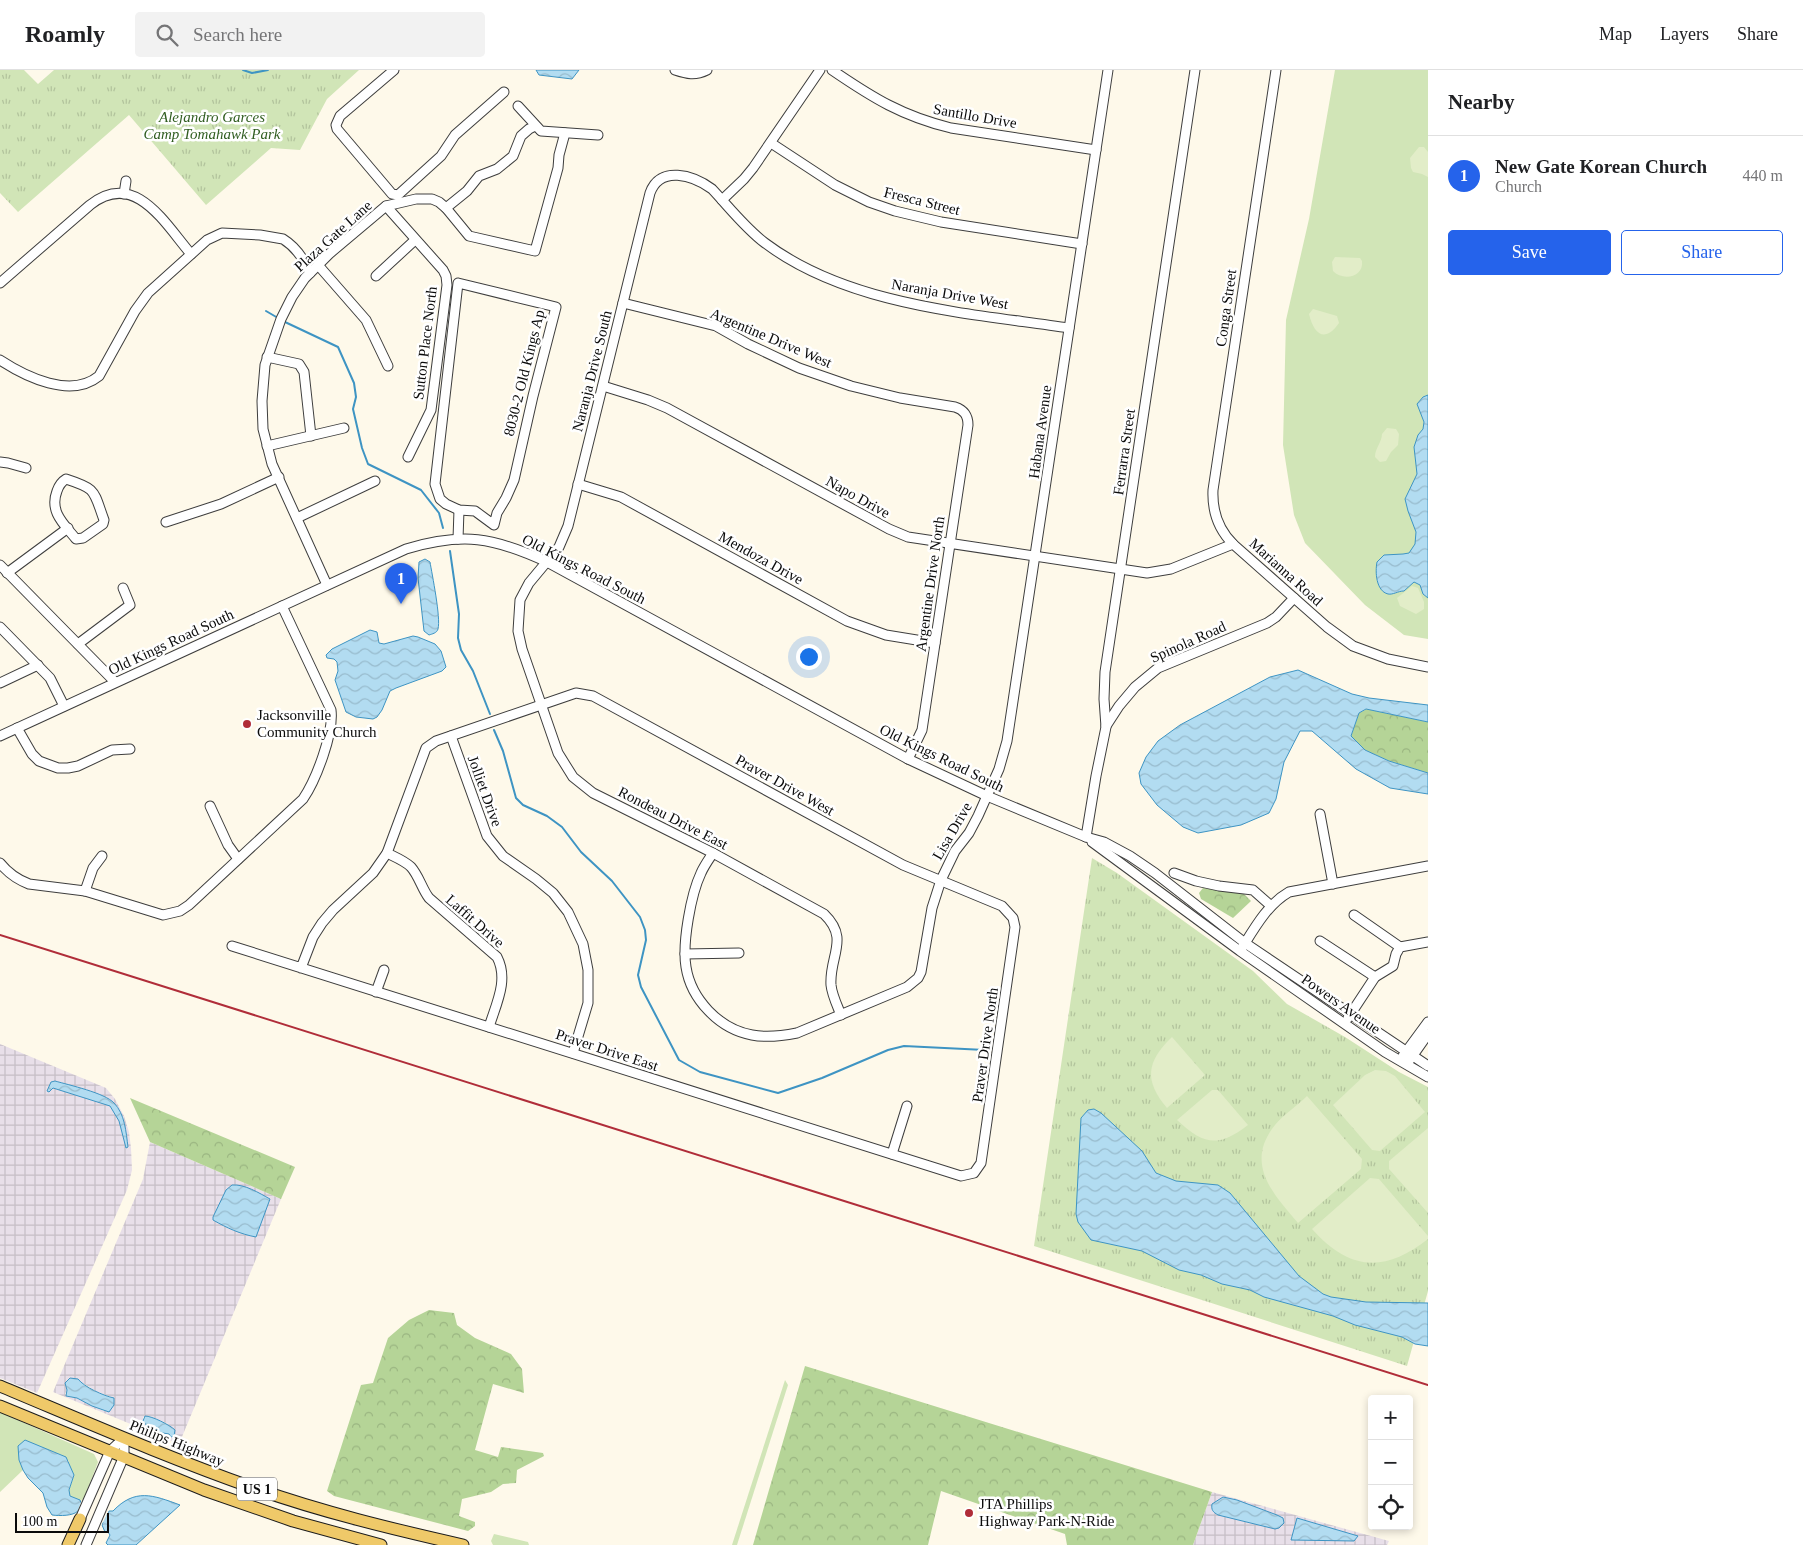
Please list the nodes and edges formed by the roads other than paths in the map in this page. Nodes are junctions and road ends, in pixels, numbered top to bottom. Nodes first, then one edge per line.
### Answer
1 (394, 70) edge
2 (675, 70) edge
3 (707, 70) edge
4 (820, 70) edge
5 (832, 70) edge
6 (1108, 70) edge
7 (1195, 70) edge
8 (1276, 70) edge
9 (504, 92) dead end
10 (518, 106) dead end
11 (535, 126) junction
12 (565, 133) junction
13 (598, 135) dead end
14 (771, 143) junction
15 (1096, 150) junction
16 (126, 181) dead end
17 (655, 183) joint
18 (124, 194) junction
19 (722, 200) junction
20 (386, 206) junction
21 (446, 208) junction
22 (416, 240) junction
23 (1082, 244) junction
24 (191, 254) junction
25 (318, 265) junction
26 (310, 272) junction
27 (376, 276) dead end
28 (0, 283) edge
29 (623, 303) junction
30 (1069, 328) junction
31 (268, 357) junction
32 (0, 360) edge
33 (388, 366) dead end
34 (602, 386) junction
35 (964, 412) joint
36 (344, 428) dead end
37 (311, 436) junction
38 (267, 446) junction
39 (408, 457) dead end
40 (0, 462) edge
41 (26, 468) dead end
42 (279, 477) junction
43 (375, 481) dead end
44 (578, 484) junction
45 (459, 510) junction
46 (297, 518) junction
47 (166, 522) dead end
48 (494, 525) junction
49 (68, 528) junction
50 (458, 539) junction
51 (492, 542) junction
52 (950, 543) junction
53 (1233, 544) junction
54 (1035, 556) junction
55 (547, 562) junction
56 (0, 565) edge
57 (1120, 570) junction
58 (7, 573) junction
59 (327, 585) junction
60 (123, 588) dead end
61 (1294, 598) junction
62 (282, 606) junction
63 (0, 627) edge
64 (935, 643) junction
65 (78, 644) junction
66 (38, 665) junction
67 (1428, 667) edge
68 (115, 682) junction
69 (0, 683) edge
70 (542, 705) junction
71 (64, 706) junction
72 (1106, 726) junction
73 (17, 728) junction
74 (0, 736) edge
75 (451, 736) junction
76 (130, 749) dead end
77 (908, 759) junction
78 (987, 796) junction
79 (210, 806) dead end
80 (1320, 814) dead end
81 (1086, 837) junction
82 (387, 853) junction
83 (713, 853) junction
84 (102, 856) dead end
85 (238, 859) junction
86 (0, 862) edge
87 (1428, 866) edge
88 (1174, 873) dead end
89 (941, 880) junction
90 (1333, 884) junction
91 (84, 891) junction
92 (1271, 906) junction
93 (1354, 915) dead end
94 (1013, 918) joint
95 (1320, 941) dead end
96 (1428, 942) edge
97 (1245, 943) junction
98 (232, 946) dead end
99 (1400, 947) junction
100 (1240, 951) junction
101 (739, 953) dead end
102 (685, 954) junction
103 (301, 968) junction
104 (384, 970) dead end
105 (1375, 978) junction
106 (376, 992) junction
107 (1350, 1014) junction
108 (841, 1015) junction
109 (1428, 1022) edge
110 (1344, 1023) junction
111 (489, 1027) junction
112 (1428, 1034) edge
113 (574, 1053) junction
114 (1409, 1054) junction
115 (1403, 1063) junction
116 (1428, 1066) edge
117 (1428, 1077) edge
118 (907, 1106) dead end
119 (892, 1154) junction
120 (974, 1173) joint
121 (1, 1388) edge
122 (0, 1406) edge
123 (124, 1438) junction
124 (110, 1451) junction
125 (124, 1456) junction
126 (298, 1503) junction
127 (80, 1519) joint
128 (293, 1521) junction
129 (73, 1543) edge
130 (86, 1545) edge
131 (381, 1545) edge
132 (463, 1545) edge

1 - 9 street
2 - 3 street
4 - 14 street
5 - 15 street, Santillo Drive
6 - 15 street, Habana Avenue
7 - 57 street, Ferrarra Street
8 - 53 street, Conga Street
10 - 11 street
11 - 12 street
11 - 21 street
12 - 13 street
12 - 21 street, Plaza Gate Lane
14 - 19 street
14 - 23 street, Fresca Street
15 - 23 street, Habana Avenue
16 - 18 street
17 - 19 street, Naranja Drive West
17 - 29 street, Naranja Drive South
18 - 24 street
18 - 28 street
19 - 30 street, Naranja Drive West
20 - 21 street, Plaza Gate Lane
20 - 22 street, Sutton Place North
20 - 25 street, Plaza Gate Lane
22 - 27 street
22 - 39 street, Sutton Place North
23 - 30 street, Habana Avenue
24 - 26 street
24 - 32 street
25 - 26 street, Plaza Gate Lane
25 - 33 street
26 - 31 street, Plaza Gate Lane
29 - 34 street, Naranja Drive South
29 - 35 street, Argentine Drive West
30 - 54 street, Habana Avenue
31 - 37 street
31 - 38 street, Plaza Gate Lane
34 - 44 street, Naranja Drive South
34 - 52 street, Napo Drive
35 - 52 street, Argentine Drive North
36 - 37 street
37 - 38 street
38 - 42 street, Plaza Gate Lane
40 - 41 street
42 - 46 street, Plaza Gate Lane
42 - 47 street
43 - 46 street
44 - 55 street, Naranja Drive South
44 - 64 street, Mendoza Drive
45 - 48 street, 8030-2 Old Kings Ap
45 - 48 street, 8030-2 Old Kings Ap
45 - 50 street
46 - 59 street, Plaza Gate Lane
48 - 51 street
49 - 49 street
49 - 58 street
50 - 51 street, Old Kings Road South
50 - 59 street, Old Kings Road South
51 - 55 street, Old Kings Road South
52 - 54 street, Napo Drive
52 - 64 street, Argentine Drive North
53 - 57 street, Marianna Road
53 - 61 street, Marianna Road
54 - 57 street, Napo Drive
54 - 78 street, Habana Avenue
55 - 70 street, Rondeau Drive East
55 - 77 street, Old Kings Road South
56 - 58 street
57 - 72 street, Ferrarra Street
58 - 65 street
59 - 62 street, Old Kings Road South
60 - 65 street
61 - 67 street, Marianna Road
61 - 72 street, Spinola Road
62 - 68 street, Old Kings Road South
62 - 85 street
63 - 66 street
64 - 77 street, Argentine Drive North
65 - 68 street
66 - 69 street
66 - 71 street
68 - 71 street, Old Kings Road South
70 - 75 street, Praver Drive West
70 - 83 street, Rondeau Drive East
70 - 89 street, Praver Drive West
71 - 73 street, Old Kings Road South
72 - 81 street, Ferrarra Street
73 - 74 street, Old Kings Road South
73 - 76 street
75 - 82 street, Praver Drive West
75 - 113 street, Jolliet Drive
77 - 78 street, Old Kings Road South
78 - 81 street, Old Kings Road South
78 - 89 street, Lisa Drive
79 - 85 street
80 - 90 street
81 - 97 street, Old Kings Road South
81 - 100 street, Old Kings Road South
82 - 103 street, Praver Drive West
82 - 111 street, Laffit Drive
83 - 102 street
83 - 108 street, Rondeau Drive East
84 - 91 street
85 - 91 street
86 - 91 street
87 - 90 street
88 - 92 street
89 - 94 street, Praver Drive West
89 - 108 street, Lisa Drive
90 - 92 street
92 - 97 street
93 - 99 street
94 - 120 street, Praver Drive North
95 - 105 street
96 - 99 street
97 - 100 street
97 - 107 street, Powers Avenue
98 - 103 street, Praver Drive East
99 - 105 street
100 - 110 street, Powers Avenue
101 - 102 street
102 - 108 street
103 - 106 street, Praver Drive East
104 - 106 street
105 - 107 street
106 - 111 street, Praver Drive East
107 - 110 street
107 - 114 street, Powers Avenue
109 - 114 street
110 - 115 street, Powers Avenue
111 - 113 street, Praver Drive East
112 - 114 street
113 - 119 street, Praver Drive East
114 - 115 street
114 - 116 street, Powers Avenue
115 - 117 street, Powers Avenue
118 - 119 street
119 - 120 street, Praver Drive East
121 - 123 main road, Philips Highway / US 1
122 - 124 main road, US 1
123 - 124 street
123 - 125 street
123 - 126 main road, Philips Highway / US 1
124 - 125 main road, US 1
124 - 127 street
125 - 128 main road, US 1
125 - 130 street
126 - 128 main road
126 - 132 main road, Philips Highway / US 1
127 - 129 main road
128 - 131 main road, US 1

